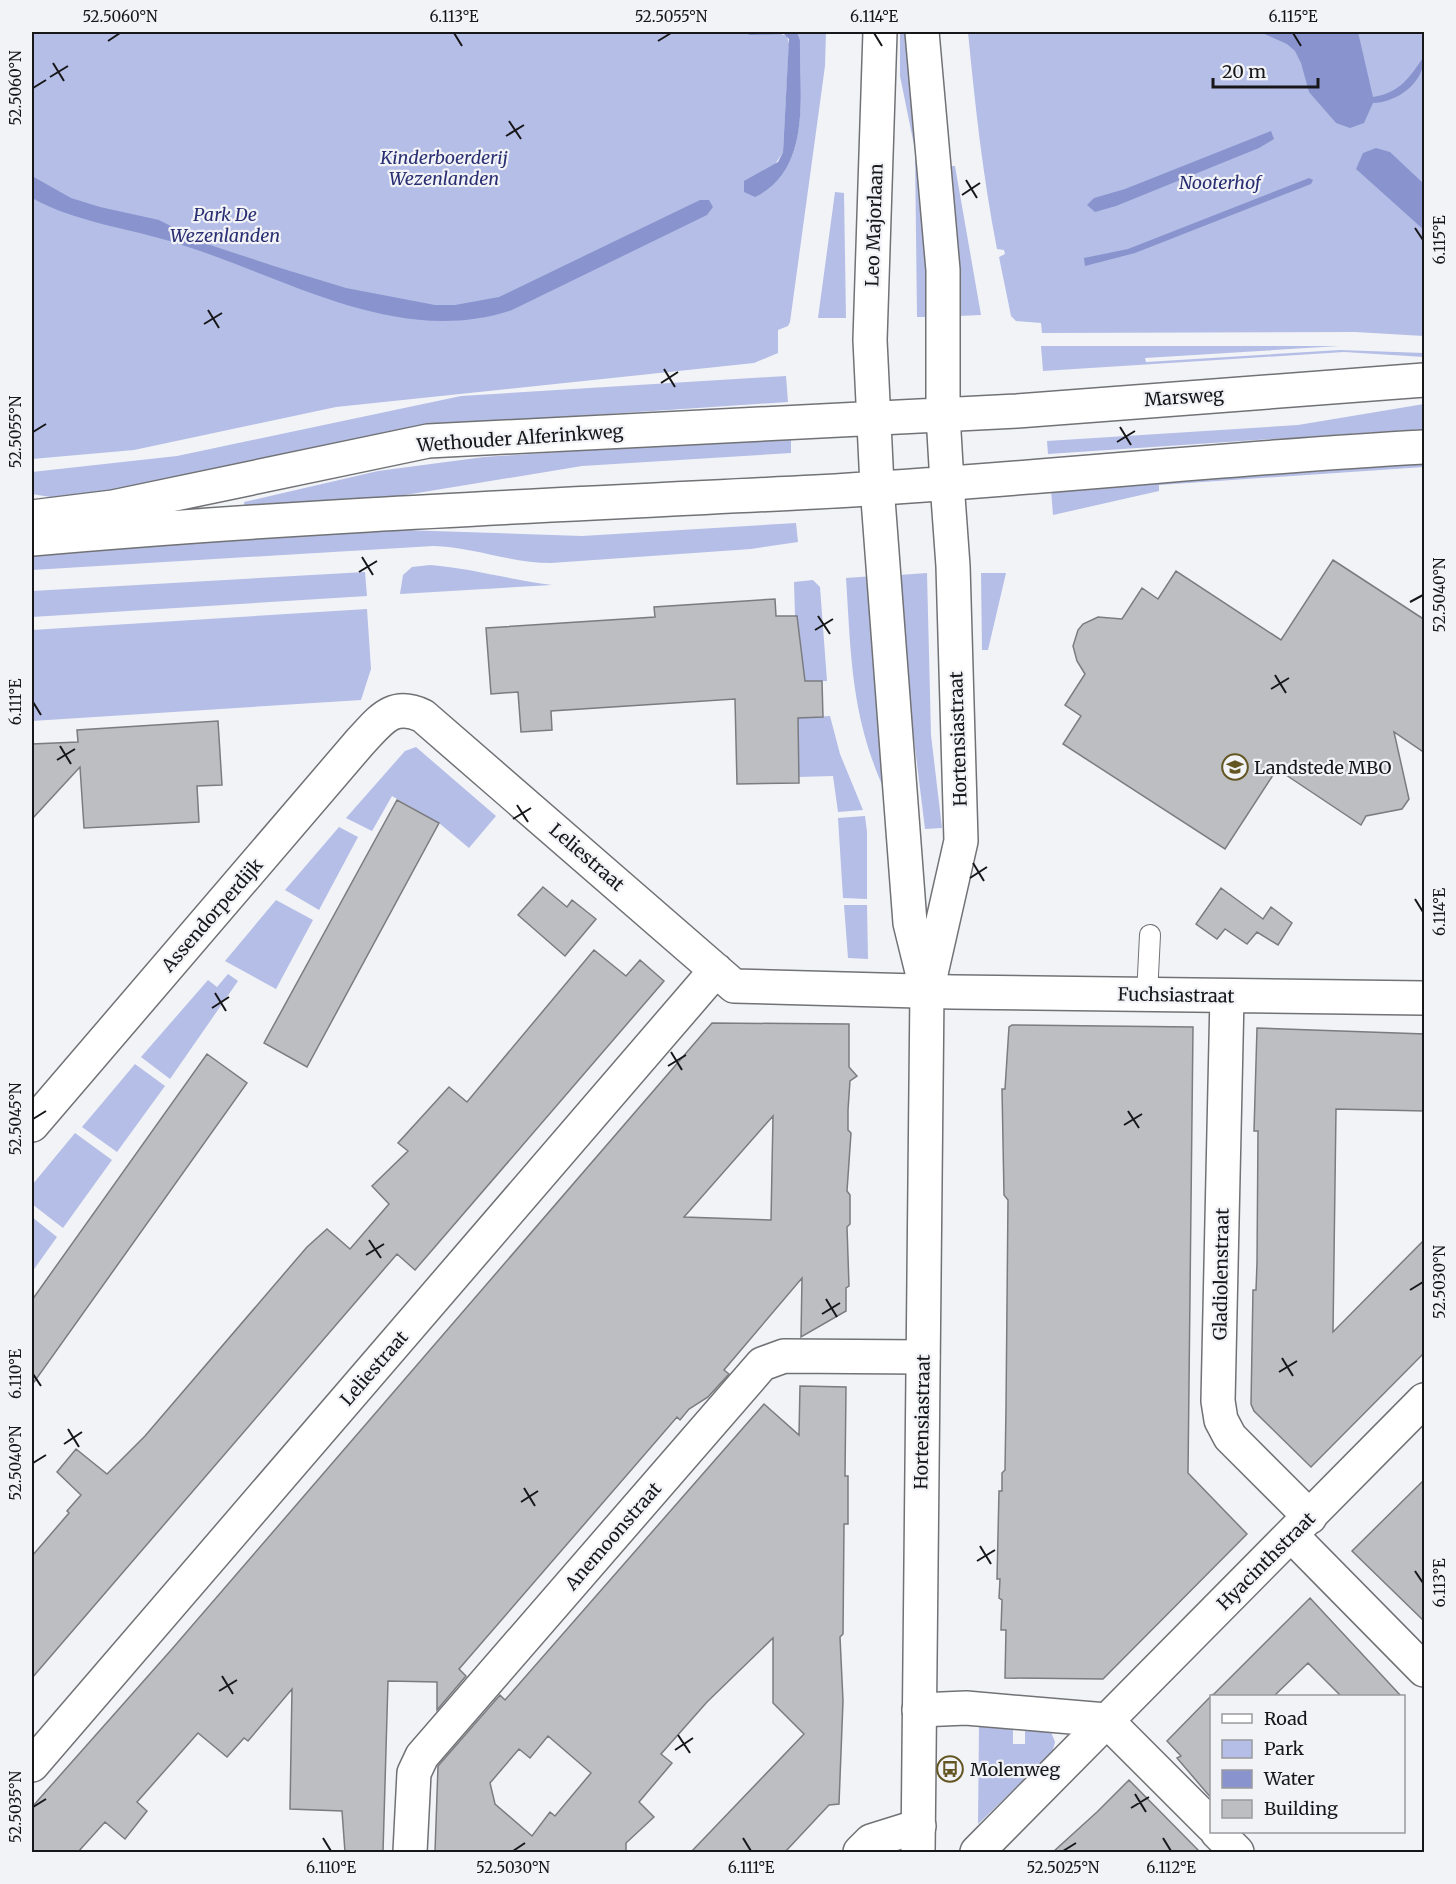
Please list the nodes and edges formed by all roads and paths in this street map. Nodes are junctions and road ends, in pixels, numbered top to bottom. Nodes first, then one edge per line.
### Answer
1 (880, 32) edge
2 (922, 32) edge
3 (1425, 380) edge
4 (943, 415) junction
5 (872, 419) junction
6 (1425, 447) edge
7 (947, 483) junction
8 (877, 486) junction
9 (32, 517) edge
10 (32, 539) edge
11 (397, 711) joint
12 (1150, 935) dead end
13 (716, 970) junction
14 (927, 991) junction
15 (1147, 995) junction
16 (1227, 996) junction
17 (1425, 998) edge
18 (32, 1125) edge
19 (923, 1357) junction
20 (1425, 1400) edge
21 (1301, 1526) junction
22 (1425, 1670) edge
23 (919, 1710) junction
24 (1106, 1720) junction
25 (32, 1765) edge
26 (1210, 1824) edge
27 (1218, 1833) edge
28 (918, 1839) edge
29 (410, 1852) edge
30 (860, 1852) edge
31 (977, 1852) edge
32 (1237, 1852) edge

1 - 5 street, Leo Majorlaan
2 - 4 street
3 - 4 street, Marsweg
4 - 5 street, Wethouder Alferinkweg
4 - 7 street, Hortensiastraat
5 - 8 street, Leo Majorlaan
5 - 9 street, Wethouder Alferinkweg
6 - 7 street
7 - 8 street
7 - 14 street, Hortensiastraat
8 - 10 street
8 - 14 street, Hortensiastraat
11 - 13 street, Leliestraat
11 - 18 street, Assendorperdijk
12 - 15 lane
13 - 14 street, Leliestraat
13 - 25 street, Leliestraat
14 - 15 street, Fuchsiastraat
14 - 19 street, Hortensiastraat
15 - 16 street, Fuchsiastraat
16 - 17 street, Fuchsiastraat
16 - 21 street, Gladiolenstraat
19 - 23 street, Hortensiastraat
19 - 29 street, Anemoonstraat
20 - 21 street, Hyacinthstraat
21 - 22 street, Gladiolenstraat
21 - 24 street, Hyacinthstraat
23 - 24 street
23 - 28 street, Hortensiastraat
24 - 26 street
24 - 31 street, Hyacinthstraat
27 - 32 street
28 - 30 street

